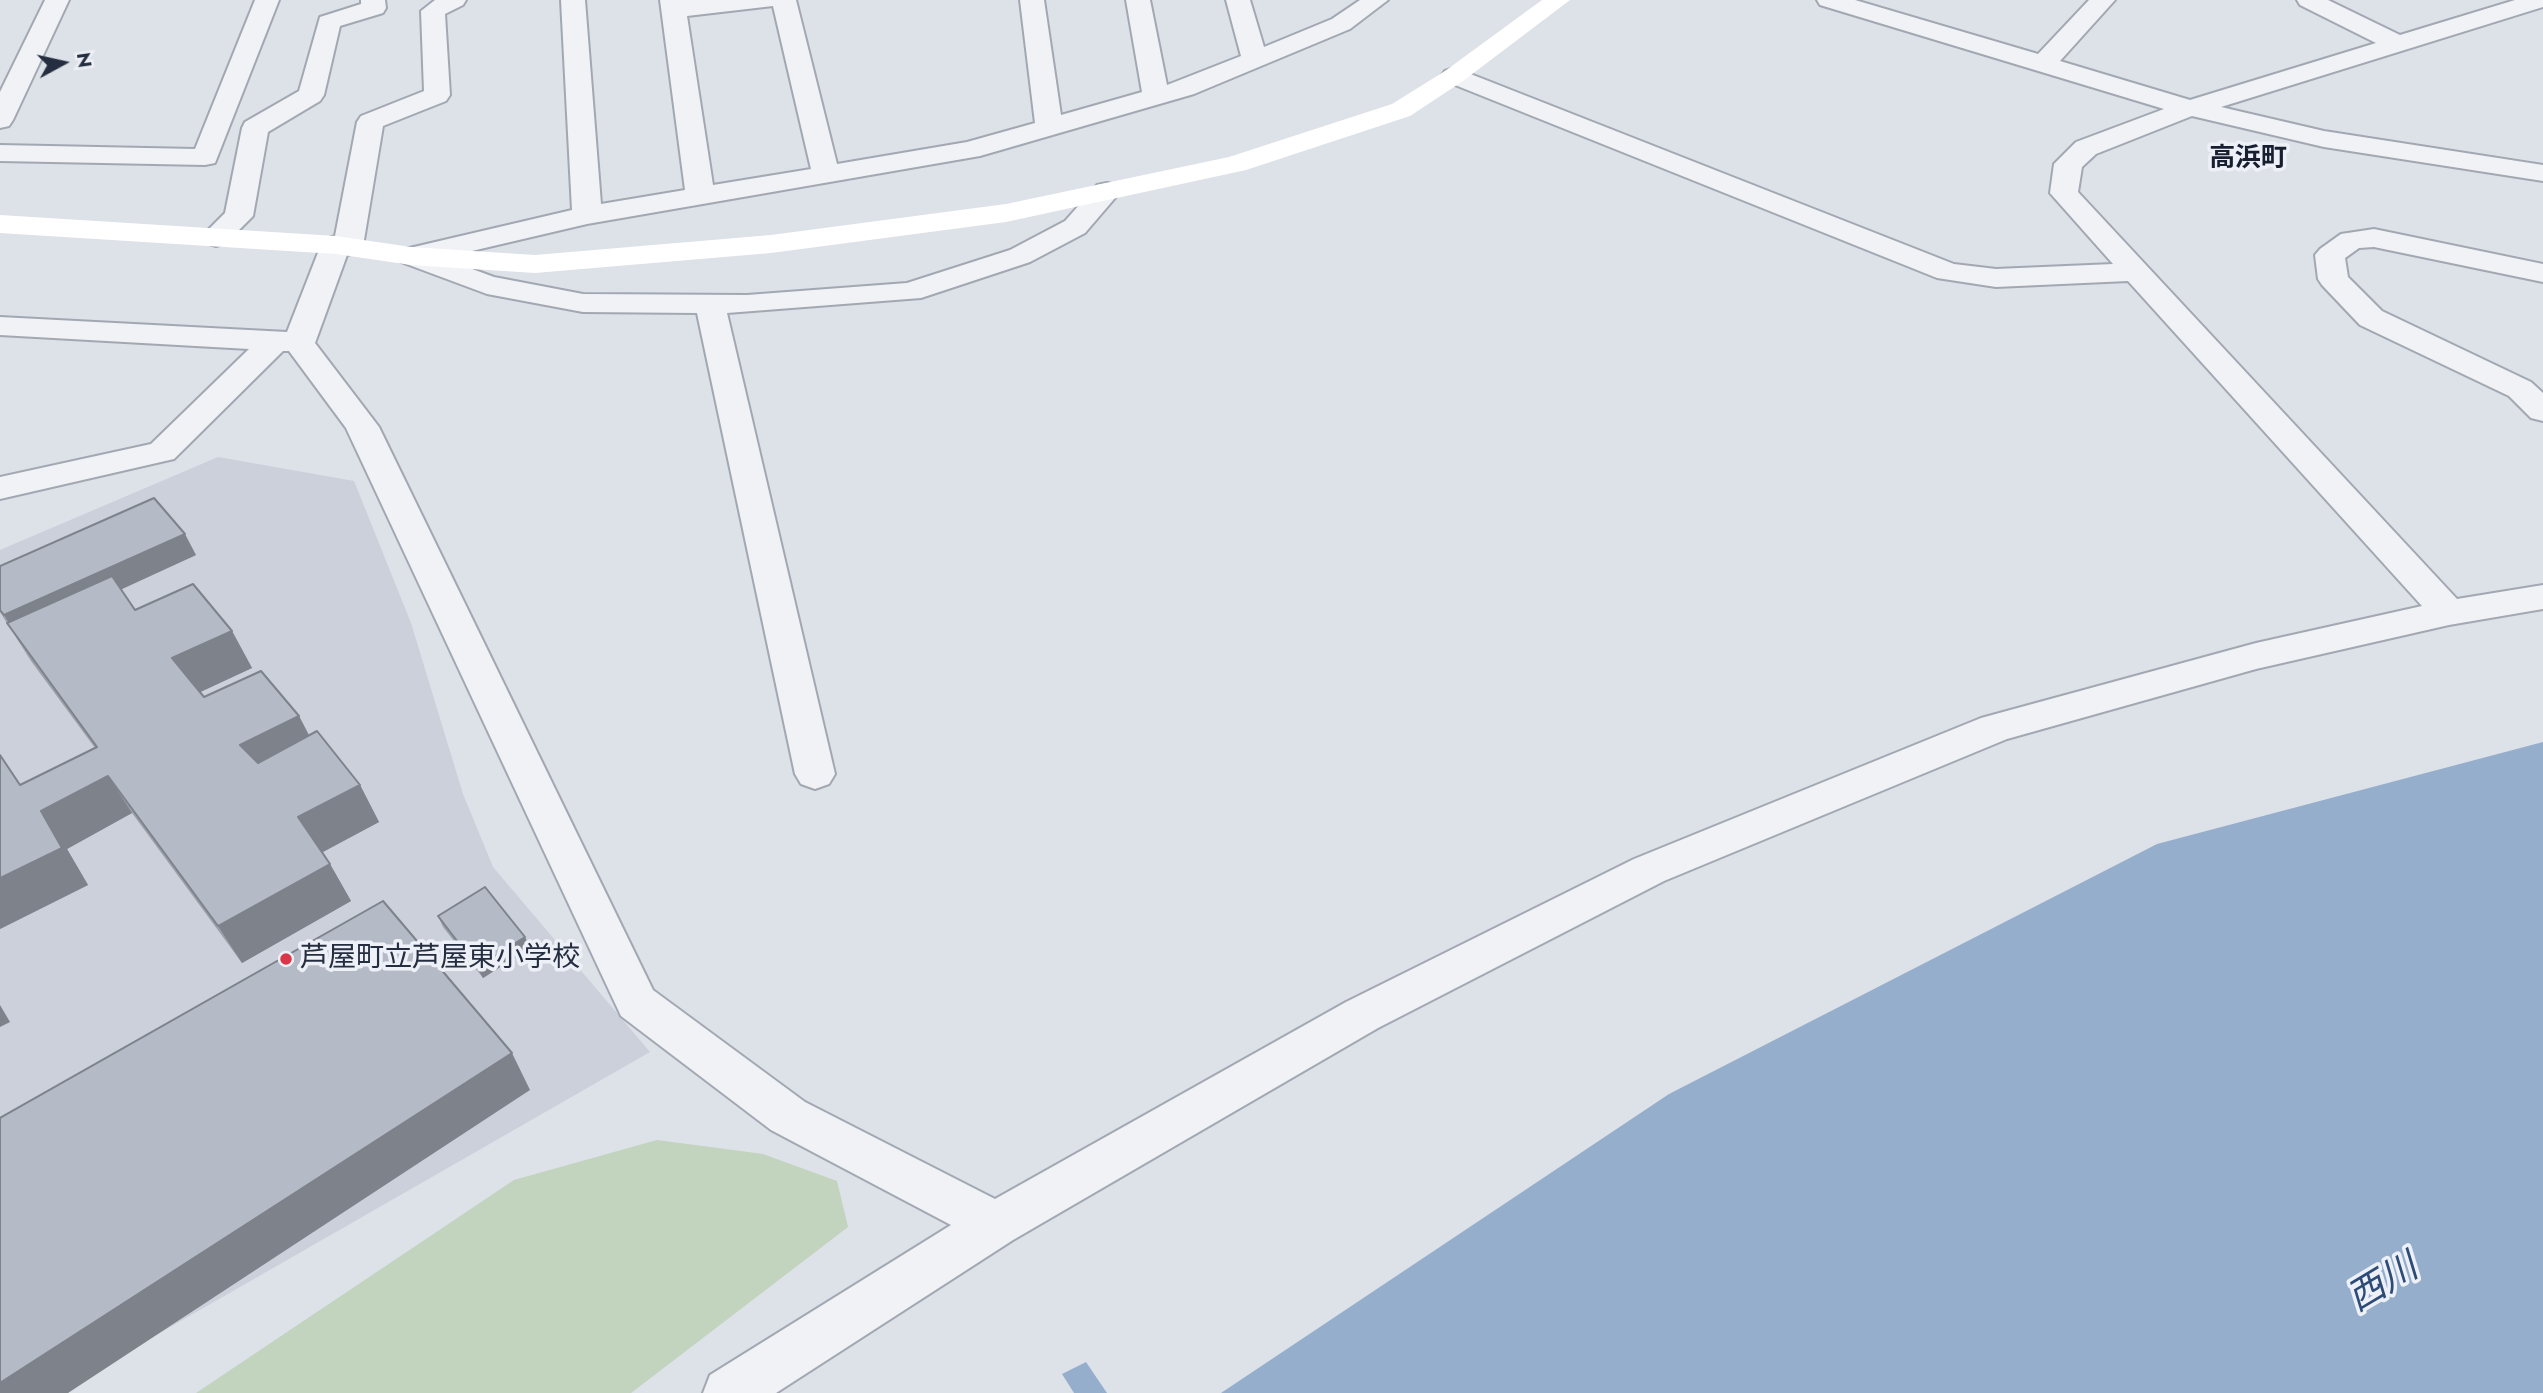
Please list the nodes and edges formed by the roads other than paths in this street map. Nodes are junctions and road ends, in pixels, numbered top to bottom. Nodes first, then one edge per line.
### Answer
1 (57, 0) edge
2 (267, 0) edge
3 (373, 0) edge
4 (454, 0) edge
5 (573, 0) edge
6 (769, 0) edge
7 (784, 0) edge
8 (1032, 0) edge
9 (1138, 0) edge
10 (1238, 0) edge
11 (1376, 0) edge
12 (1558, 0) edge
13 (1829, 0) edge
14 (2103, 0) edge
15 (2309, 0) edge
16 (2540, 0) edge
17 (673, 5) edge
18 (1345, 9) edge
19 (2398, 44) junction
20 (1255, 60) junction
21 (2042, 65) junction
22 (1454, 76) junction
23 (1156, 97) junction
24 (2190, 108) junction
25 (0, 120) edge
26 (1049, 128) junction
27 (0, 153) edge
28 (2543, 173) edge
29 (827, 175) junction
30 (1107, 191) junction
31 (700, 196) junction
32 (587, 215) junction
33 (0, 224) edge
34 (216, 237) junction
35 (342, 246) junction
36 (411, 256) junction
37 (2139, 272) junction
38 (2543, 273) edge
39 (710, 304) junction
40 (0, 326) edge
41 (287, 342) junction
42 (2543, 411) edge
43 (0, 488) edge
44 (2543, 597) edge
45 (2449, 613) junction
46 (815, 774) dead end
47 (996, 1224) junction
48 (729, 1393) edge

1 - 25 street
2 - 27 street
3 - 34 street
4 - 35 street
5 - 32 street
6 - 17 street
7 - 29 street
8 - 26 street
9 - 23 street
10 - 20 street
11 - 18 street
12 - 22 street
13 - 21 street
14 - 21 street
15 - 19 street
16 - 19 street
17 - 31 street
18 - 20 street
19 - 24 street
20 - 23 street
21 - 24 street
22 - 30 street
22 - 37 street
23 - 26 street
24 - 28 street
24 - 37 street
26 - 29 street
29 - 31 street
30 - 36 street
30 - 39 street
31 - 32 street
32 - 36 street
33 - 34 street
34 - 35 street
35 - 36 street
35 - 41 street
36 - 39 street
37 - 45 street
38 - 42 street
39 - 46 street
40 - 41 street
41 - 43 street
41 - 47 street
44 - 45 street
45 - 47 street
47 - 48 street

